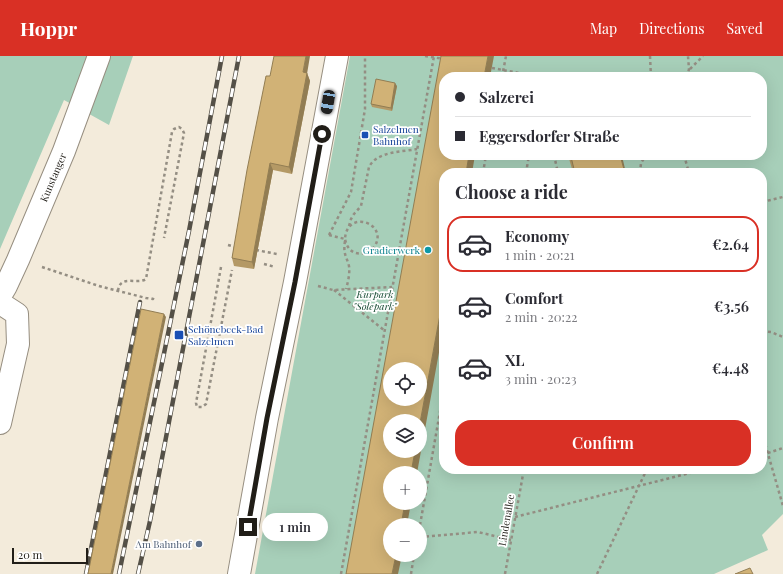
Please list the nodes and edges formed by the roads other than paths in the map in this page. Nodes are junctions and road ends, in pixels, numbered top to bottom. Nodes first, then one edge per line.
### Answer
1 (99, 56) edge
2 (337, 56) edge
3 (0, 296) edge
4 (0, 303) edge
5 (0, 423) edge
6 (239, 574) edge

1 - 3 street, Kunstanger
2 - 6 street
4 - 5 street

